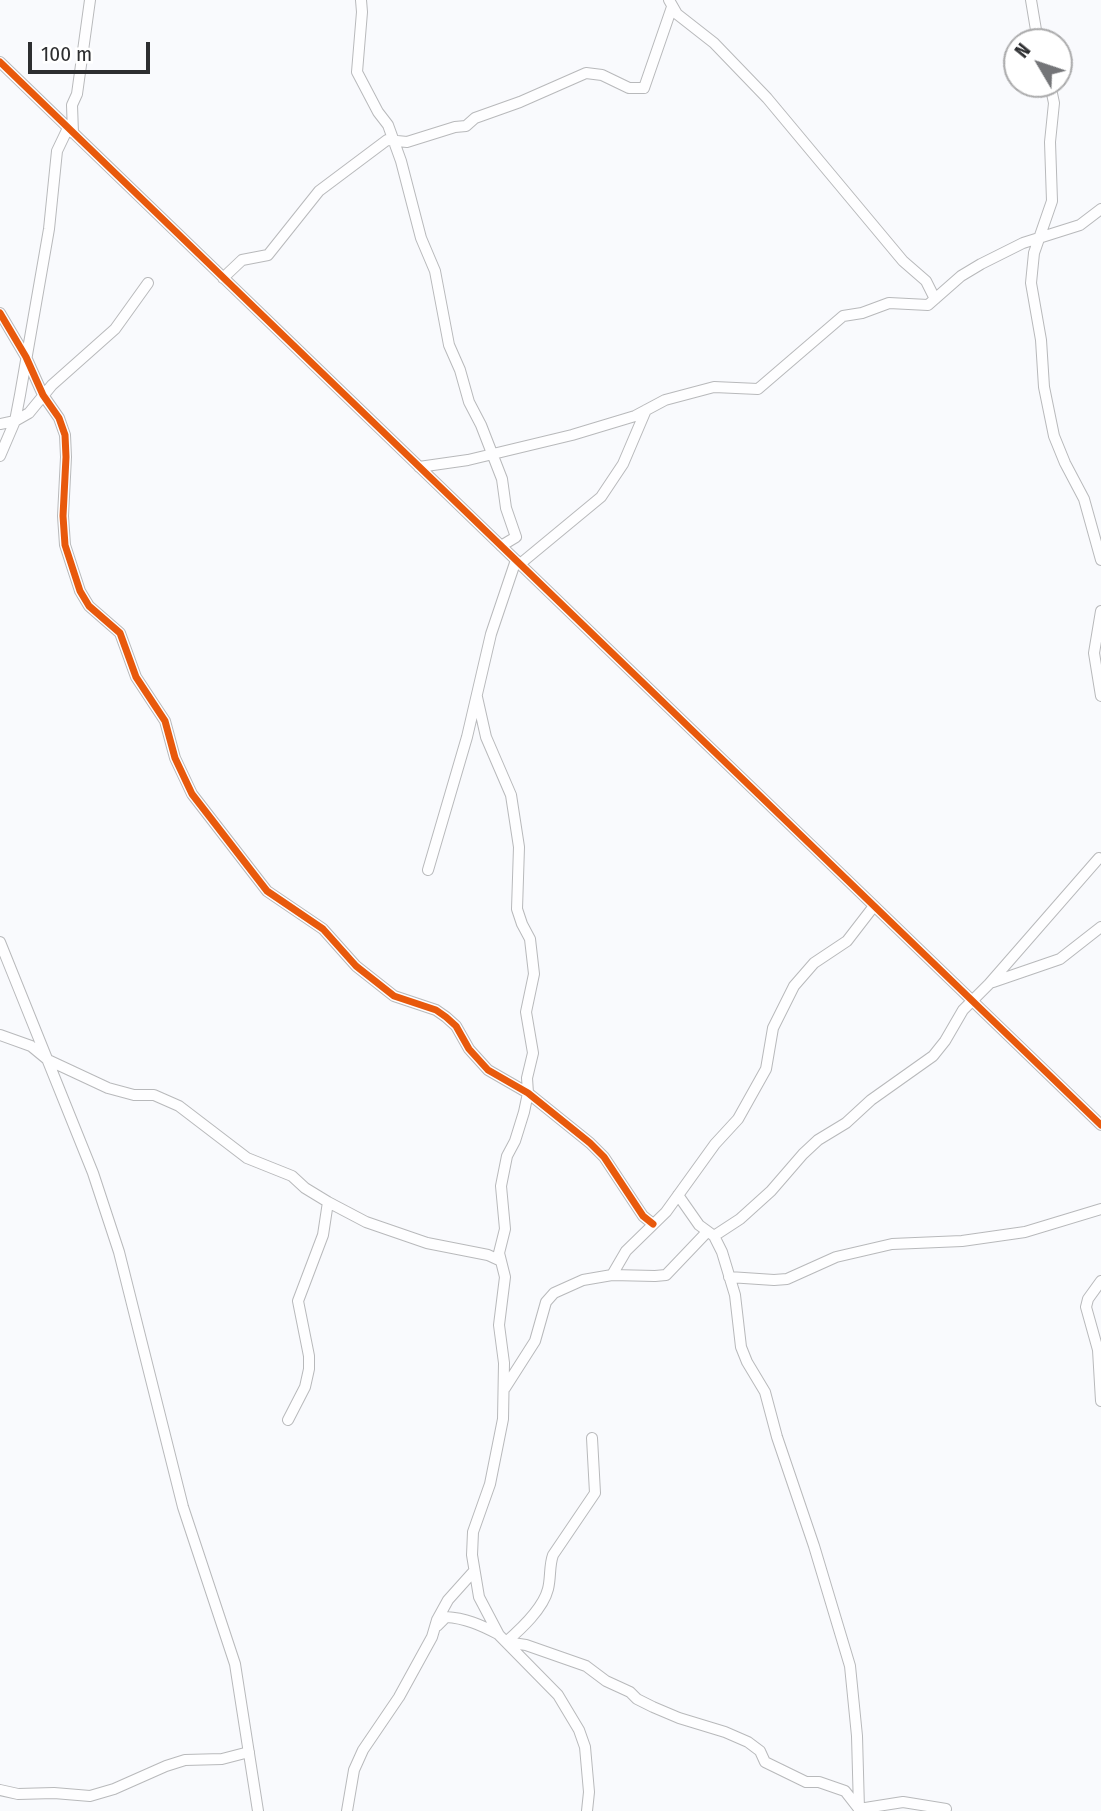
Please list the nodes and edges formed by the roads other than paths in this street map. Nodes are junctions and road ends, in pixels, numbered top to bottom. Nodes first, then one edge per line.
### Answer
1 (90, 0) edge
2 (361, 0) edge
3 (1031, 0) edge
4 (671, 4) edge
5 (1036, 28) edge
6 (0, 62) edge
7 (1053, 98) edge
8 (45, 105) junction
9 (72, 105) junction
10 (70, 130) junction
11 (394, 141) junction
12 (1101, 209) edge
13 (1038, 238) junction
14 (223, 278) junction
15 (148, 283) dead end
16 (936, 299) junction
17 (0, 313) edge
18 (26, 358) junction
19 (43, 395) junction
20 (646, 410) junction
21 (15, 421) junction
22 (0, 424) edge
23 (492, 454) junction
24 (0, 456) edge
25 (419, 467) junction
26 (501, 546) junction
27 (1101, 560) edge
28 (518, 562) junction
29 (1101, 611) edge
30 (1101, 696) edge
31 (477, 697) junction
32 (1099, 858) dead end
33 (428, 870) dead end
34 (874, 906) junction
35 (1101, 927) edge
36 (0, 942) edge
37 (989, 984) junction
38 (960, 989) junction
39 (972, 1001) junction
40 (963, 1010) junction
41 (0, 1035) edge
42 (48, 1060) junction
43 (527, 1093) junction
44 (1101, 1125) edge
45 (678, 1195) junction
46 (328, 1202) junction
47 (1101, 1209) edge
48 (653, 1224) junction
49 (711, 1234) junction
50 (501, 1261) junction
51 (612, 1275) junction
52 (729, 1277) junction
53 (1101, 1281) edge
54 (503, 1394) junction
55 (1101, 1401) edge
56 (289, 1420) dead end
57 (592, 1438) dead end
58 (474, 1572) junction
59 (435, 1628) junction
60 (502, 1639) junction
61 (249, 1752) junction
62 (0, 1790) edge
63 (946, 1808) dead end
64 (859, 1810) edge
65 (258, 1811) edge
66 (347, 1811) edge
67 (587, 1811) edge

1 - 9 street
2 - 11 street
3 - 5 street
4 - 11 street
4 - 16 street
6 - 8 street
7 - 13 street
8 - 9 street
8 - 10 street
9 - 10 street
10 - 14 street
10 - 18 street
11 - 14 street
11 - 23 street
12 - 13 street
13 - 16 street
13 - 27 street
14 - 25 street
15 - 19 street
16 - 20 street
17 - 18 street
18 - 19 street
18 - 21 street
19 - 21 street
19 - 43 street
20 - 23 street
20 - 28 street
21 - 22 street
21 - 24 street
23 - 25 street
23 - 26 street
25 - 26 street
26 - 28 street
28 - 31 street
28 - 34 street
29 - 30 street
31 - 33 street
31 - 43 street
32 - 37 street
34 - 38 street
34 - 45 street
35 - 37 street
36 - 42 street
37 - 39 street
38 - 39 street
38 - 40 street
39 - 40 street
39 - 44 street
40 - 49 street
41 - 42 street
42 - 46 street
42 - 61 street
43 - 48 street
43 - 50 street
45 - 48 street
45 - 49 street
46 - 50 street
46 - 56 street
47 - 52 street
48 - 51 street
49 - 51 street
49 - 52 street
50 - 54 street
51 - 54 street
52 - 64 street
53 - 55 street
54 - 58 street
57 - 60 street
58 - 59 street
58 - 60 street
59 - 60 street
59 - 66 street
60 - 64 street
60 - 67 street
61 - 62 street
61 - 65 street
63 - 64 street

